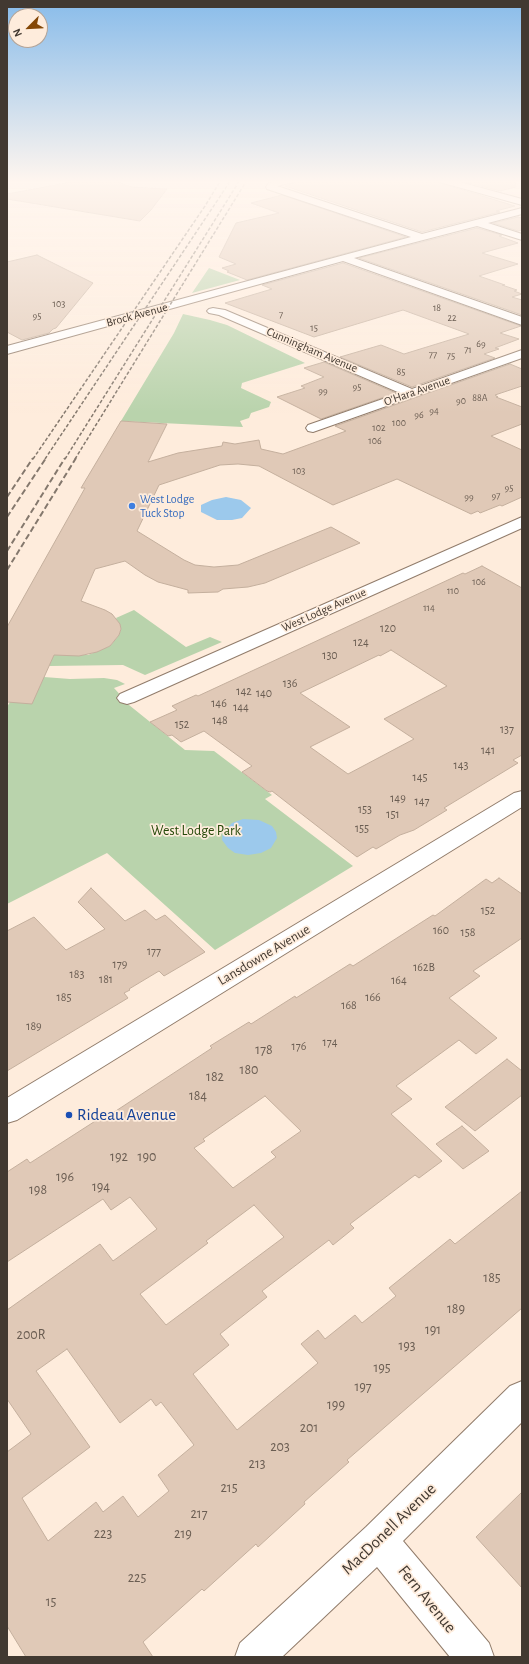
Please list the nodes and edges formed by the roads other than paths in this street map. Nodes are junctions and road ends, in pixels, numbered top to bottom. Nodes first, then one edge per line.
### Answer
1 (343, 258) joint
2 (213, 311) dead end
3 (522, 321) edge
4 (7, 350) edge
5 (522, 354) edge
6 (411, 392) junction
7 (313, 428) dead end
8 (522, 522) edge
9 (127, 698) dead end
10 (522, 798) edge
11 (7, 1112) edge
12 (522, 1398) edge
13 (379, 1540) junction
14 (254, 1657) edge
15 (475, 1657) edge

1 - 3 street
1 - 4 street, Brock Avenue
2 - 6 street, Cunningham Avenue
5 - 6 street, O'Hara Avenue
6 - 7 street, O'Hara Avenue
8 - 9 street, West Lodge Avenue
10 - 11 street, Lansdowne Avenue
12 - 13 street, MacDonell Avenue
13 - 14 street, MacDonell Avenue
13 - 15 street, Fern Avenue

